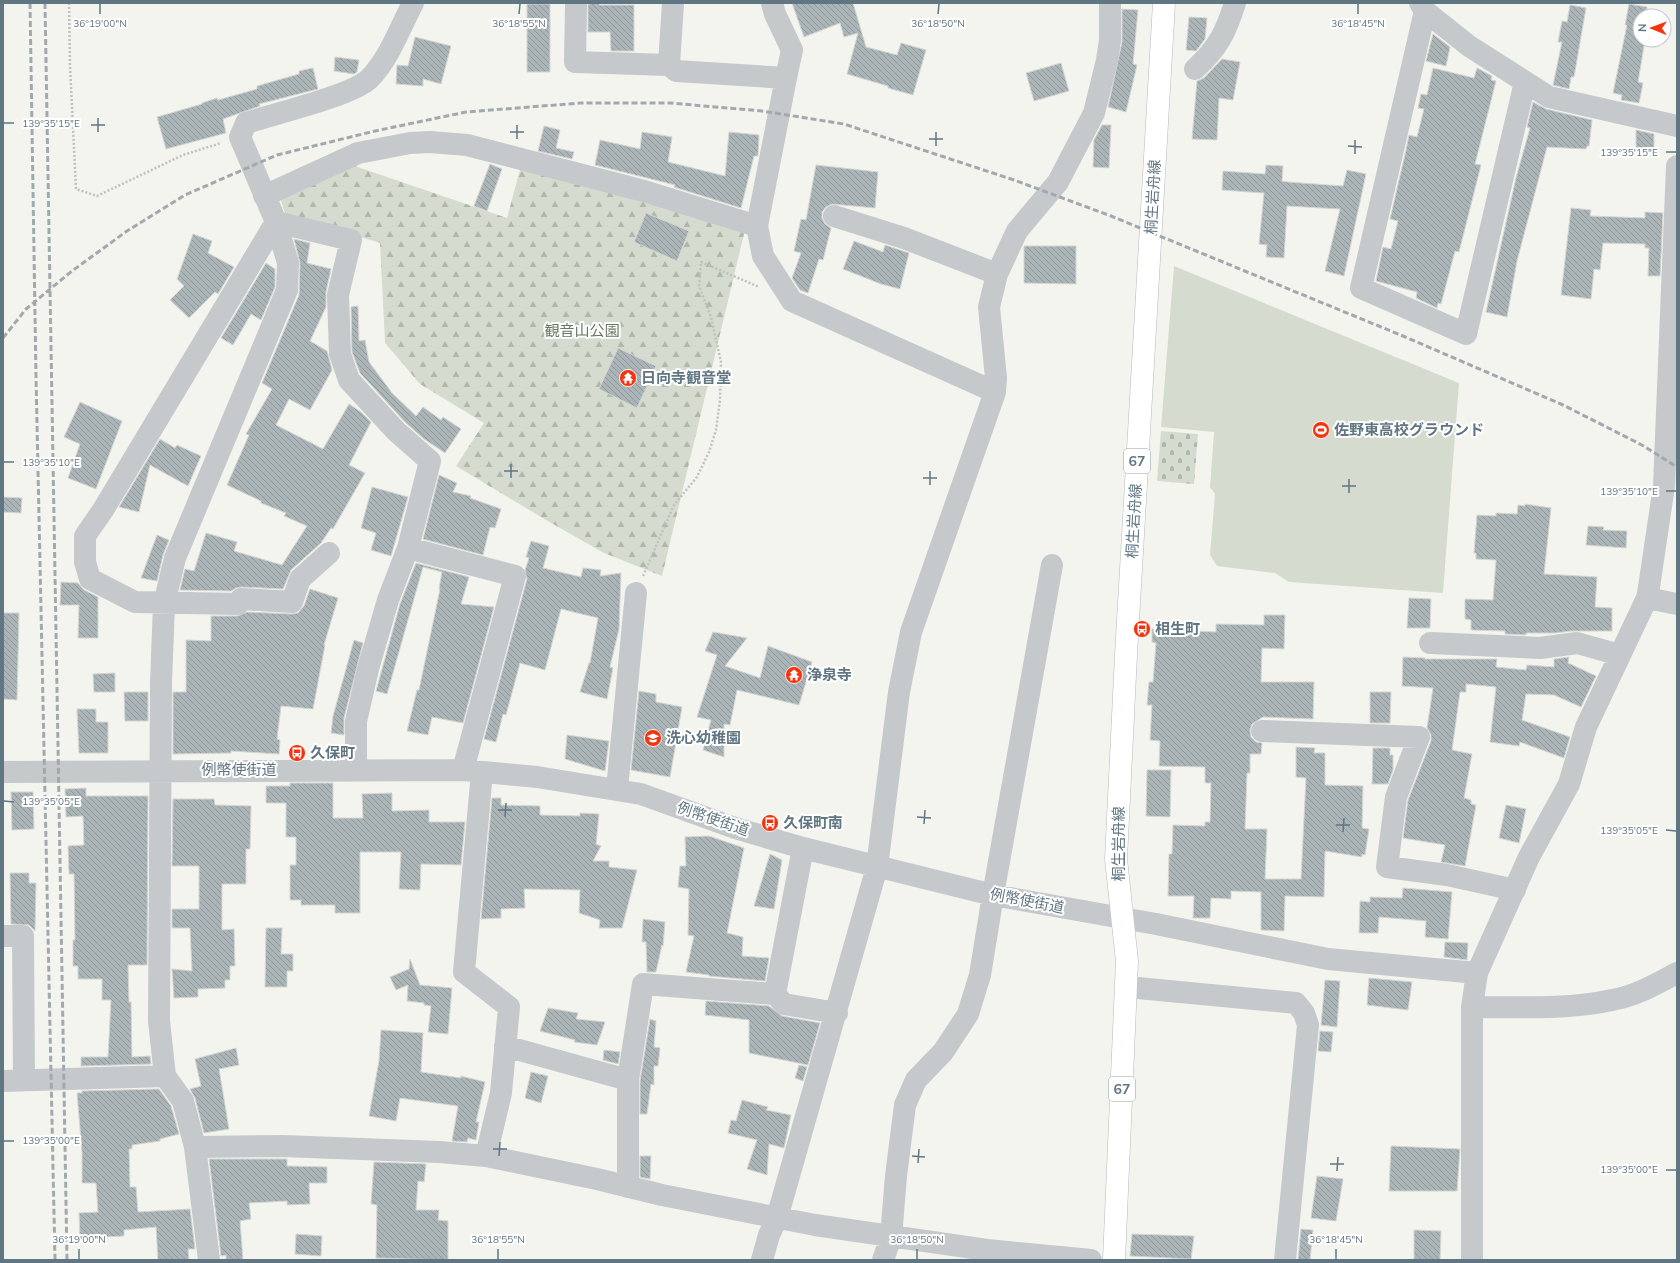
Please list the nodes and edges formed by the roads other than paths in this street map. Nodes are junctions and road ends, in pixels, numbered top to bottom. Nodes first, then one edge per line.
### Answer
1 (413, 3) edge
2 (576, 3) edge
3 (673, 3) edge
4 (772, 3) edge
5 (1110, 3) edge
6 (1164, 3) edge
7 (1235, 3) edge
8 (1422, 7) edge
9 (669, 65) junction
10 (1195, 69) dead end
11 (786, 78) junction
12 (1525, 82) junction
13 (1677, 115) edge
14 (1677, 126) edge
15 (1677, 166) edge
16 (264, 196) junction
17 (834, 216) dead end
18 (276, 222) junction
19 (757, 226) junction
20 (997, 274) junction
21 (1674, 295) edge
22 (995, 392) junction
23 (408, 548) junction
24 (329, 553) dead end
25 (1052, 566) dead end
26 (636, 593) road end
27 (1647, 598) junction
28 (164, 604) junction
29 (1677, 604) edge
30 (1430, 643) dead end
31 (1620, 655) junction
32 (1262, 731) dead end
33 (356, 770) junction
34 (162, 771) junction
35 (473, 771) junction
36 (3, 772) edge
37 (617, 789) junction
38 (803, 848) junction
39 (877, 868) junction
40 (1515, 890) junction
41 (993, 895) junction
42 (1124, 919) junction
43 (3, 936) edge
44 (1477, 973) junction
45 (1677, 973) edge
46 (1127, 987) junction
47 (775, 994) junction
48 (1472, 1007) junction
49 (837, 1013) junction
50 (506, 1046) junction
51 (166, 1076) junction
52 (628, 1080) junction
53 (13, 1081) edge
54 (195, 1147) junction
55 (486, 1156) junction
56 (628, 1187) junction
57 (777, 1218) junction
58 (891, 1237) junction
59 (209, 1260) edge
60 (762, 1260) edge
61 (883, 1260) edge
62 (1091, 1260) edge
63 (1114, 1260) edge
64 (1285, 1260) edge
65 (1472, 1260) edge

1 - 16 street
2 - 9 street
3 - 9 street
4 - 11 street
5 - 20 street
6 - 42 main road, 桐生岩舟線 / 67
7 - 10 street
8 - 12 street
8 - 12 street
9 - 11 street
11 - 19 street
12 - 14 street
13 - 14 street
15 - 21 street
16 - 18 street
16 - 19 street
17 - 20 street
18 - 23 street
18 - 28 street
18 - 28 street
19 - 22 street
20 - 22 street
21 - 27 street
22 - 39 street
23 - 33 street
23 - 35 street
24 - 28 street
25 - 41 street
26 - 37 street
27 - 29 street
27 - 31 street
28 - 34 street
30 - 31 street
31 - 40 street
32 - 40 street
33 - 34 street, 例幣使街道
33 - 35 street, 例幣使街道
34 - 36 street, 例幣使街道
34 - 51 street
35 - 37 street, 例幣使街道
35 - 50 street
37 - 38 street, 例幣使街道
38 - 39 street, 例幣使街道
38 - 47 street
39 - 41 street, 例幣使街道
39 - 49 street
40 - 44 street
41 - 42 street, 例幣使街道
41 - 58 street
42 - 44 street, 例幣使街道
42 - 46 main road, 67
43 - 53 street
44 - 48 street
45 - 48 street
46 - 63 main road, 67
46 - 64 street
47 - 49 street
47 - 52 street
48 - 65 street
49 - 57 street
50 - 52 street
50 - 55 street
51 - 53 street
51 - 54 street
52 - 56 street
54 - 55 street
54 - 59 street
55 - 56 street
56 - 57 street
57 - 58 street
57 - 60 street
58 - 61 street
58 - 62 street

